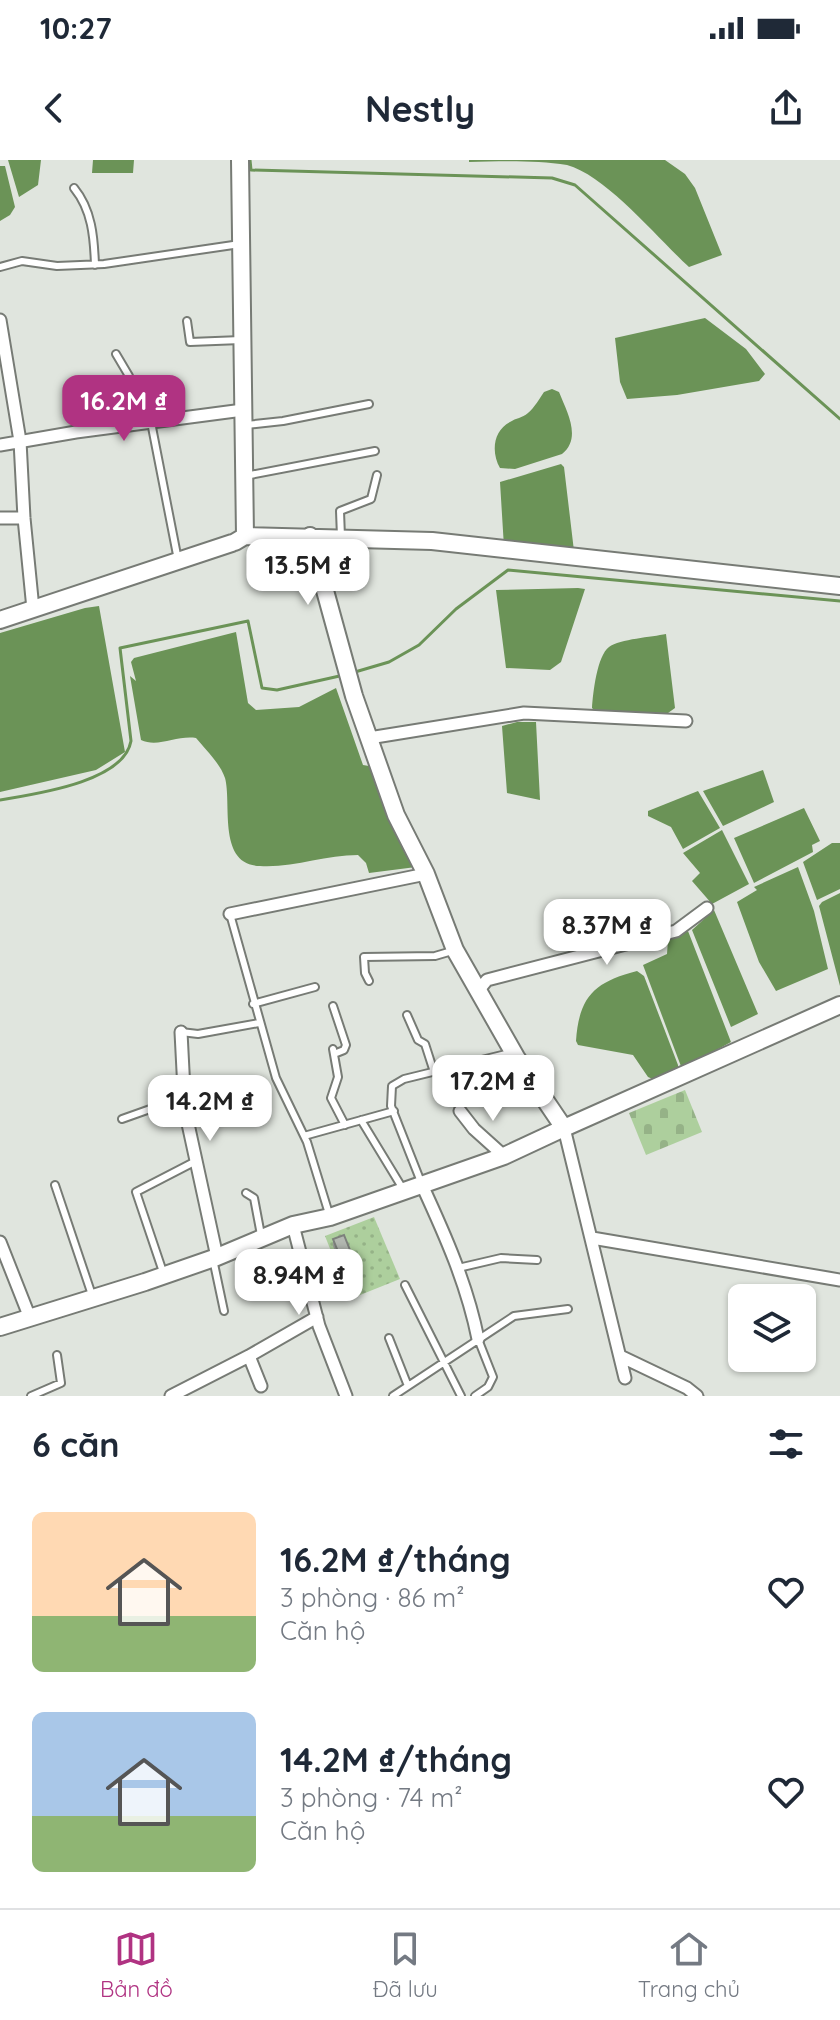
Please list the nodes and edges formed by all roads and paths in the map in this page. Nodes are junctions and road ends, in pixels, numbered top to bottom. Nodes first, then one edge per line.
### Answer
1 (240, 160) edge
2 (74, 188) dead end
3 (240, 244) junction
4 (95, 265) junction
5 (0, 267) edge
6 (0, 320) edge
7 (187, 321) dead end
8 (241, 340) junction
9 (116, 354) dead end
10 (369, 404) dead end
11 (243, 418) junction
12 (148, 422) junction
13 (20, 441) junction
14 (0, 445) edge
15 (375, 451) dead end
16 (377, 475) dead end
17 (244, 476) junction
18 (0, 518) edge
19 (24, 518) junction
20 (310, 536) junction
21 (341, 537) junction
22 (238, 541) junction
23 (179, 561) junction
24 (840, 586) edge
25 (33, 609) junction
26 (0, 620) edge
27 (686, 721) dead end
28 (369, 738) junction
29 (426, 874) junction
30 (707, 908) dead end
31 (230, 914) joint
32 (455, 950) junction
33 (369, 981) dead end
34 (315, 987) dead end
35 (478, 991) junction
36 (253, 1004) junction
37 (840, 1005) edge
38 (333, 1006) dead end
39 (407, 1015) dead end
40 (259, 1023) junction
41 (181, 1032) joint
42 (513, 1052) junction
43 (434, 1072) junction
44 (184, 1097) junction
45 (394, 1111) junction
46 (460, 1111) dead end
47 (122, 1119) dead end
48 (361, 1120) junction
49 (345, 1125) junction
50 (564, 1128) junction
51 (304, 1136) junction
52 (504, 1156) junction
53 (196, 1161) junction
54 (55, 1185) dead end
55 (422, 1185) junction
56 (405, 1191) junction
57 (246, 1193) dead end
58 (330, 1217) junction
59 (293, 1225) junction
60 (262, 1238) junction
61 (592, 1238) junction
62 (0, 1242) edge
63 (215, 1258) junction
64 (537, 1260) dead end
65 (458, 1268) junction
66 (165, 1276) junction
67 (840, 1280) edge
68 (405, 1285) dead end
69 (93, 1298) junction
70 (568, 1309) dead end
71 (224, 1311) dead end
72 (317, 1317) junction
73 (30, 1318) junction
74 (0, 1327) edge
75 (389, 1338) dead end
76 (478, 1339) junction
77 (57, 1355) dead end
78 (249, 1356) junction
79 (620, 1356) junction
80 (443, 1362) junction
81 (625, 1378) dead end
82 (261, 1386) dead end
83 (408, 1386) junction
84 (31, 1396) edge
85 (171, 1396) edge
86 (346, 1396) edge
87 (393, 1396) edge
88 (461, 1396) edge
89 (475, 1396) edge
90 (697, 1396) edge

1 - 3 street
2 - 4 lane
3 - 4 lane
3 - 8 street
4 - 5 lane
6 - 13 street
7 - 8 lane
8 - 11 street
9 - 12 lane
10 - 11 lane
11 - 12 street
11 - 17 street
12 - 13 street
12 - 23 lane
13 - 14 street
13 - 19 street
15 - 17 lane
16 - 21 lane
17 - 22 street
18 - 19 street
19 - 25 street
20 - 21 street
20 - 22 street
20 - 28 street
21 - 24 street
22 - 23 street
23 - 25 street
25 - 26 street
27 - 28 street
28 - 29 street
29 - 31 street
29 - 32 street
30 - 35 street
31 - 36 lane
32 - 33 lane
32 - 35 street
34 - 36 lane
35 - 42 street
36 - 40 lane
37 - 50 street
38 - 49 lane
39 - 43 lane
40 - 41 lane
40 - 51 lane
41 - 44 street
42 - 43 lane
42 - 50 street
43 - 45 lane
44 - 47 lane
44 - 53 street
45 - 48 lane
45 - 55 lane
46 - 52 street
48 - 49 lane
48 - 56 lane
49 - 51 lane
50 - 52 street
50 - 61 street
51 - 58 lane
52 - 55 street
53 - 63 street
53 - 66 lane
54 - 69 lane
55 - 56 street
55 - 65 street
56 - 58 street
57 - 60 lane
58 - 59 street
59 - 60 street
59 - 72 street
60 - 63 street
61 - 67 street
61 - 79 street
62 - 73 street
63 - 66 street
63 - 71 lane
64 - 65 lane
65 - 76 street
66 - 69 street
68 - 80 lane
69 - 73 street
70 - 76 lane
72 - 78 street
72 - 86 street
73 - 74 street
75 - 83 lane
76 - 80 lane
76 - 89 lane
77 - 84 lane
78 - 82 street
78 - 85 street
79 - 81 street
79 - 90 street
80 - 83 lane
80 - 88 lane
83 - 87 lane

